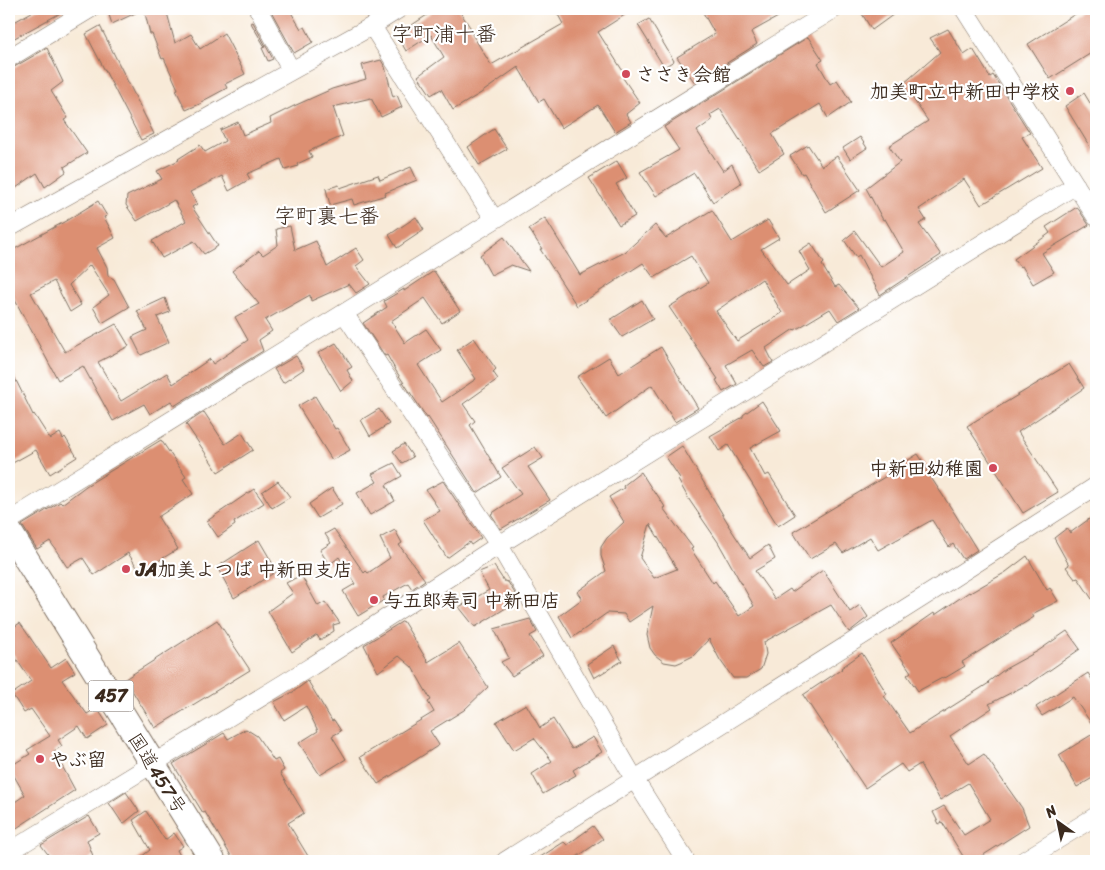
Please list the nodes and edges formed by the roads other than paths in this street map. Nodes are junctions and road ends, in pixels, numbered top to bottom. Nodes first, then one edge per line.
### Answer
1 (90, 9) edge
2 (258, 9) edge
3 (400, 9) edge
4 (834, 9) edge
5 (964, 9) edge
6 (372, 26) junction
7 (9, 58) edge
8 (291, 70) junction
9 (1076, 185) junction
10 (1096, 217) edge
11 (494, 219) junction
12 (9, 228) edge
13 (344, 313) junction
14 (1096, 486) edge
15 (9, 521) edge
16 (9, 531) edge
17 (499, 545) junction
18 (153, 764) junction
19 (634, 780) junction
20 (1096, 816) edge
21 (9, 852) edge
22 (213, 861) edge
23 (505, 861) edge
24 (686, 861) edge
25 (1023, 861) edge

1 - 7 street
2 - 8 street
3 - 6 street
4 - 11 street
5 - 9 street
6 - 8 street
6 - 11 street
8 - 12 street
9 - 10 street
9 - 17 street
11 - 13 street
13 - 15 street
13 - 17 street
14 - 19 street
16 - 18 highway, 国道457号 / 457
17 - 18 street
17 - 19 street
18 - 21 street
18 - 22 highway, 国道457号 / 457
19 - 23 street
19 - 24 street
20 - 25 street

